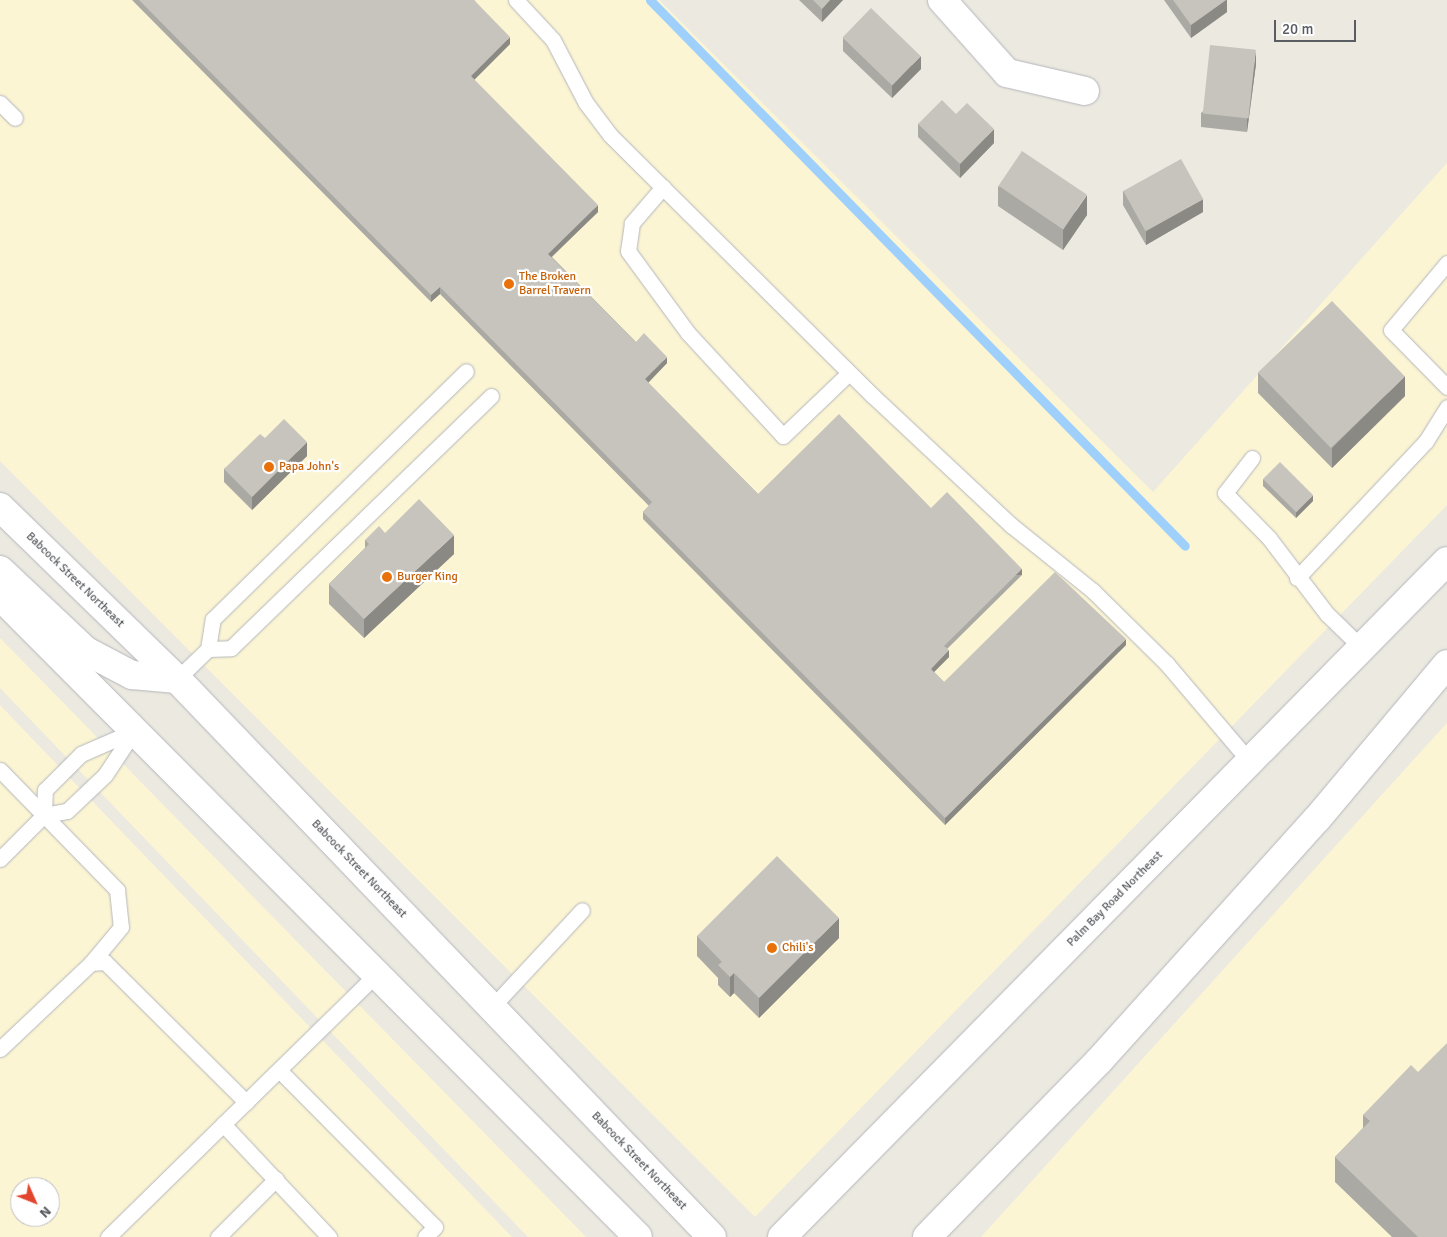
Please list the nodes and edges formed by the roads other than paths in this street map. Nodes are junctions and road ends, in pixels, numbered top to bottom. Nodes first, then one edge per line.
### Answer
1 (516, 0) edge
2 (942, 0) edge
3 (1085, 91) dead end
4 (0, 103) edge
5 (15, 118) dead end
6 (663, 187) junction
7 (1447, 263) edge
8 (466, 371) dead end
9 (849, 373) junction
10 (1447, 387) edge
11 (491, 396) dead end
12 (1447, 407) edge
13 (1252, 458) dead end
14 (0, 507) edge
15 (1447, 561) edge
16 (0, 570) edge
17 (1297, 578) junction
18 (0, 596) edge
19 (1362, 648) junction
20 (208, 650) junction
21 (1447, 664) edge
22 (177, 679) junction
23 (134, 731) junction
24 (1250, 762) junction
25 (0, 770) edge
26 (44, 815) junction
27 (0, 859) edge
28 (582, 910) dead end
29 (91, 963) junction
30 (377, 974) junction
31 (492, 1007) junction
32 (0, 1048) edge
33 (279, 1070) junction
34 (246, 1102) junction
35 (223, 1124) junction
36 (276, 1179) junction
37 (108, 1237) edge
38 (218, 1237) edge
39 (329, 1237) edge
40 (425, 1237) edge
41 (638, 1237) edge
42 (712, 1237) edge
43 (782, 1237) edge
44 (927, 1237) edge

1 - 6 lane
2 - 3 main road
4 - 5 lane
6 - 9 lane
6 - 9 lane
7 - 10 lane
8 - 20 lane
9 - 24 lane
11 - 20 lane
12 - 17 lane
13 - 17 lane
14 - 22 main road, Babcock Street Northeast
15 - 19 main road, Palm Bay Road Northeast
16 - 22 main road
17 - 19 lane
18 - 23 main road
19 - 24 main road, Palm Bay Road Northeast
20 - 22 lane
21 - 44 main road
22 - 31 main road, Babcock Street Northeast
23 - 26 lane
23 - 26 lane
23 - 30 main road
24 - 43 main road, Palm Bay Road Northeast
25 - 26 lane
26 - 27 lane
26 - 29 lane
28 - 31 lane
29 - 32 lane
29 - 34 lane
30 - 33 lane
30 - 41 main road
31 - 42 main road, Babcock Street Northeast
33 - 34 lane
33 - 40 lane
34 - 35 lane
35 - 36 lane
35 - 37 lane
36 - 38 lane
36 - 39 lane

